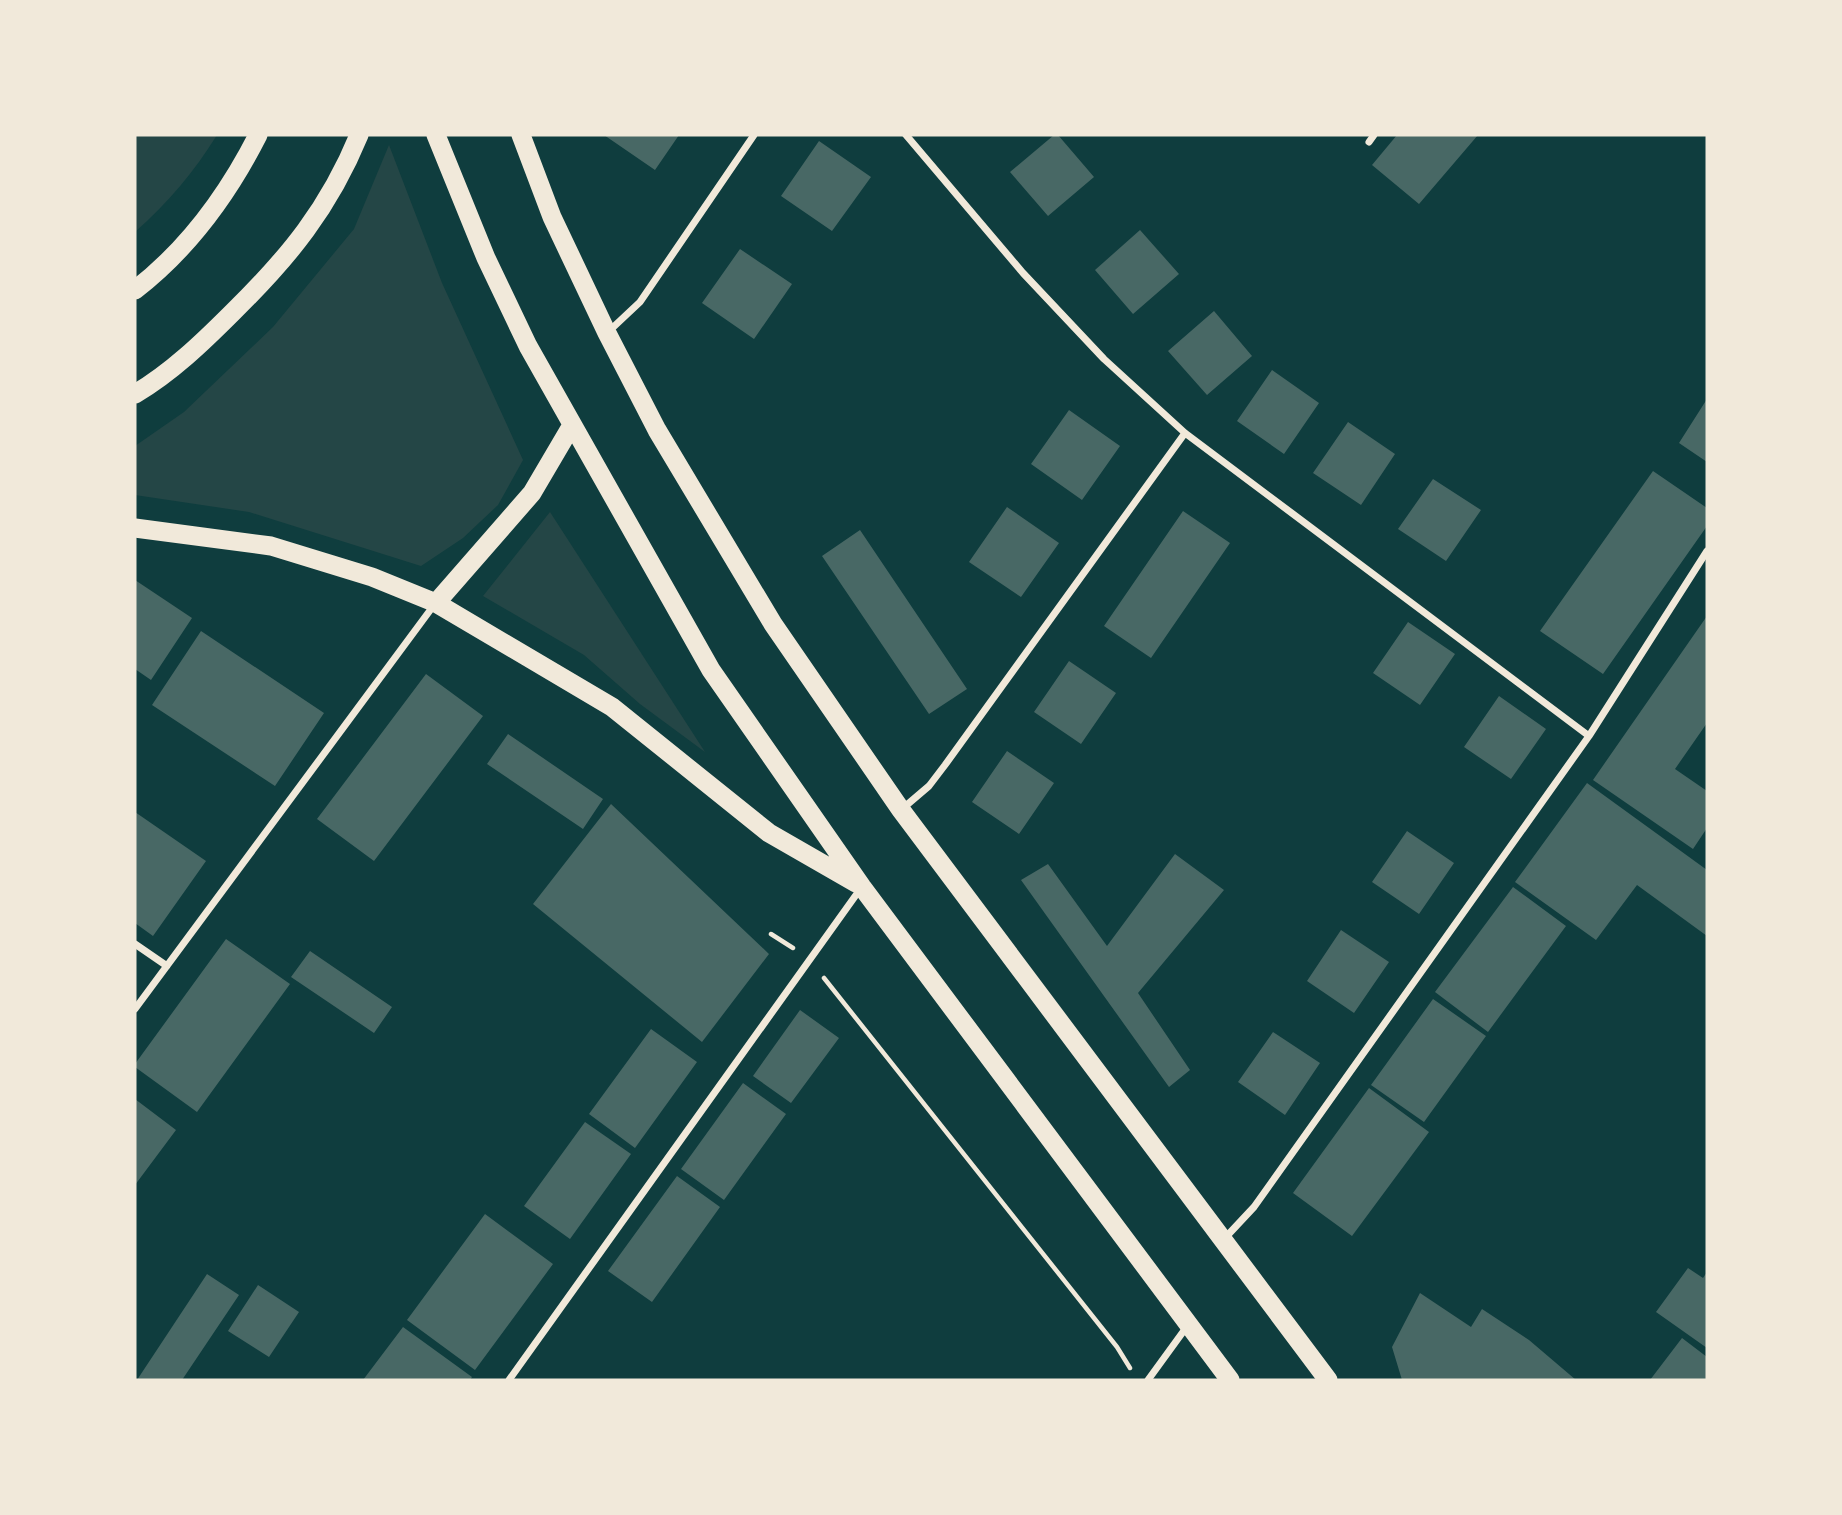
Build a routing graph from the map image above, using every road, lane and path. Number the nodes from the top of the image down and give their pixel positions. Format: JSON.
{"nodes":[{"id":1,"x":258,"y":135,"type":"edge"},
{"id":2,"x":359,"y":135,"type":"edge"},
{"id":3,"x":436,"y":135,"type":"edge"},
{"id":4,"x":521,"y":135,"type":"edge"},
{"id":5,"x":754,"y":135,"type":"edge"},
{"id":6,"x":906,"y":135,"type":"edge"},
{"id":7,"x":1374,"y":135,"type":"edge"},
{"id":8,"x":1369,"y":142,"type":"dead end"},
{"id":9,"x":135,"y":290,"type":"edge"},
{"id":10,"x":607,"y":333,"type":"junction"},
{"id":11,"x":135,"y":394,"type":"edge"},
{"id":12,"x":572,"y":425,"type":"junction"},
{"id":13,"x":1185,"y":433,"type":"junction"},
{"id":14,"x":135,"y":528,"type":"edge"},
{"id":15,"x":1707,"y":551,"type":"edge"},
{"id":16,"x":436,"y":603,"type":"junction"},
{"id":17,"x":1589,"y":736,"type":"junction"},
{"id":18,"x":901,"y":810,"type":"junction"},
{"id":19,"x":862,"y":887,"type":"junction"},
{"id":20,"x":771,"y":934,"type":"dead end"},
{"id":21,"x":135,"y":944,"type":"edge"},
{"id":22,"x":810,"y":959,"type":"junction"},
{"id":23,"x":167,"y":966,"type":"junction"},
{"id":24,"x":135,"y":1009,"type":"edge"},
{"id":25,"x":1222,"y":1241,"type":"junction"},
{"id":26,"x":1188,"y":1325,"type":"junction"},
{"id":27,"x":1131,"y":1369,"type":"dead end"},
{"id":28,"x":509,"y":1380,"type":"edge"},
{"id":29,"x":1148,"y":1380,"type":"edge"},
{"id":30,"x":1230,"y":1380,"type":"edge"},
{"id":31,"x":1328,"y":1380,"type":"edge"}],
"edges":[{"from":1,"to":9,"type":"highway"},
{"from":2,"to":11,"type":"highway"},
{"from":3,"to":12,"type":"highway"},
{"from":4,"to":10,"type":"highway"},
{"from":5,"to":10,"type":"street"},
{"from":6,"to":13,"type":"street"},
{"from":7,"to":8,"type":"street"},
{"from":10,"to":18,"type":"highway"},
{"from":12,"to":16,"type":"highway"},
{"from":12,"to":19,"type":"highway"},
{"from":13,"to":17,"type":"street"},
{"from":13,"to":18,"type":"street"},
{"from":14,"to":16,"type":"highway"},
{"from":15,"to":17,"type":"street"},
{"from":16,"to":19,"type":"highway"},
{"from":16,"to":23,"type":"street"},
{"from":17,"to":25,"type":"street"},
{"from":18,"to":25,"type":"highway"},
{"from":19,"to":22,"type":"street"},
{"from":19,"to":26,"type":"highway"},
{"from":20,"to":22,"type":"path"},
{"from":21,"to":23,"type":"street"},
{"from":22,"to":27,"type":"path"},
{"from":22,"to":28,"type":"street"},
{"from":23,"to":24,"type":"street"},
{"from":25,"to":31,"type":"highway"},
{"from":26,"to":29,"type":"street"},
{"from":26,"to":30,"type":"highway"}]}
